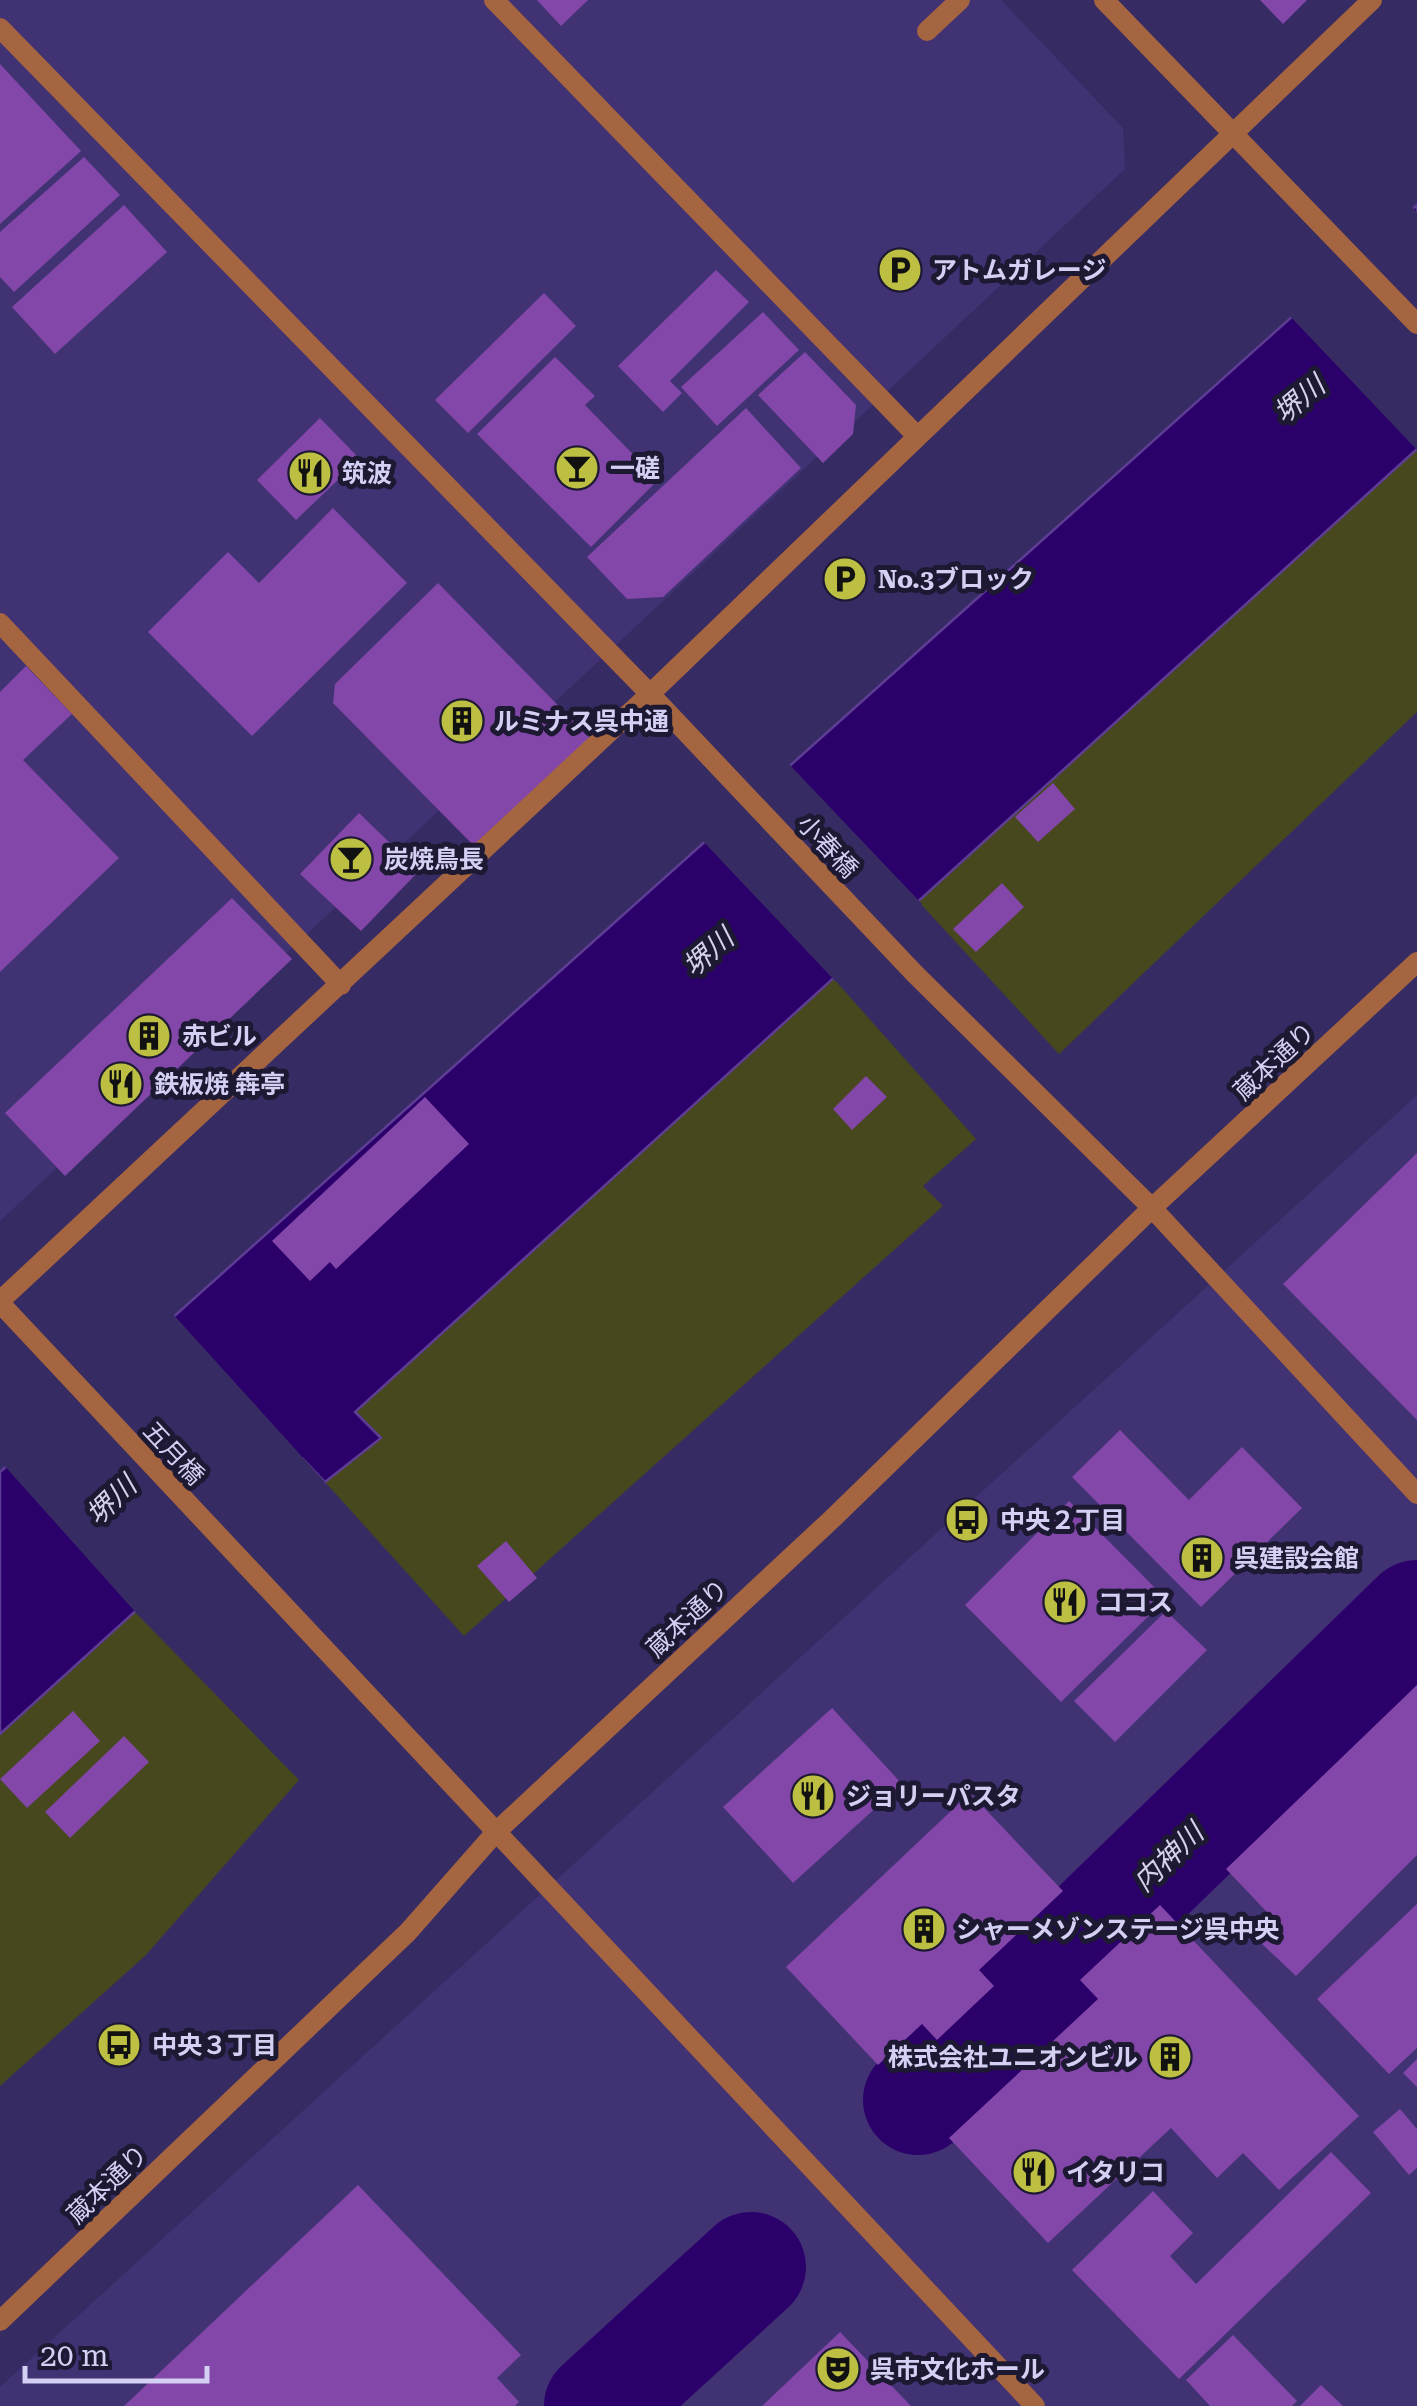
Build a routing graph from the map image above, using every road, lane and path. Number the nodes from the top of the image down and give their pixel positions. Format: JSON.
{"nodes":[{"id":1,"x":494,"y":0,"type":"edge"},
{"id":2,"x":960,"y":0,"type":"edge"},
{"id":3,"x":1104,"y":0,"type":"edge"},
{"id":4,"x":1372,"y":0,"type":"edge"},
{"id":5,"x":0,"y":28,"type":"edge"},
{"id":6,"x":927,"y":31,"type":"dead end"},
{"id":7,"x":1232,"y":134,"type":"junction"},
{"id":8,"x":1417,"y":324,"type":"edge"},
{"id":9,"x":917,"y":436,"type":"junction"},
{"id":10,"x":0,"y":623,"type":"edge"},
{"id":11,"x":650,"y":694,"type":"junction"},
{"id":12,"x":1417,"y":962,"type":"edge"},
{"id":13,"x":341,"y":985,"type":"junction"},
{"id":14,"x":1152,"y":1208,"type":"junction"},
{"id":15,"x":0,"y":1302,"type":"edge"},
{"id":16,"x":1417,"y":1494,"type":"edge"},
{"id":17,"x":496,"y":1832,"type":"junction"},
{"id":18,"x":0,"y":2321,"type":"edge"},
{"id":19,"x":1036,"y":2406,"type":"edge"}],
"edges":[{"from":1,"to":9,"type":"street"},
{"from":2,"to":6,"type":"street"},
{"from":3,"to":7,"type":"street"},
{"from":4,"to":7,"type":"street"},
{"from":5,"to":11,"type":"street","name":"小春橋"},
{"from":7,"to":8,"type":"street"},
{"from":7,"to":9,"type":"street"},
{"from":9,"to":11,"type":"street"},
{"from":10,"to":13,"type":"street"},
{"from":11,"to":13,"type":"street"},
{"from":11,"to":14,"type":"street","name":"小春橋"},
{"from":12,"to":14,"type":"street","name":"蔵本通り"},
{"from":13,"to":15,"type":"street"},
{"from":14,"to":16,"type":"street","name":"小春橋"},
{"from":14,"to":17,"type":"street","name":"蔵本通り"},
{"from":15,"to":17,"type":"street","name":"五月橋"},
{"from":17,"to":18,"type":"street","name":"蔵本通り"},
{"from":17,"to":19,"type":"street","name":"五月橋"}]}
